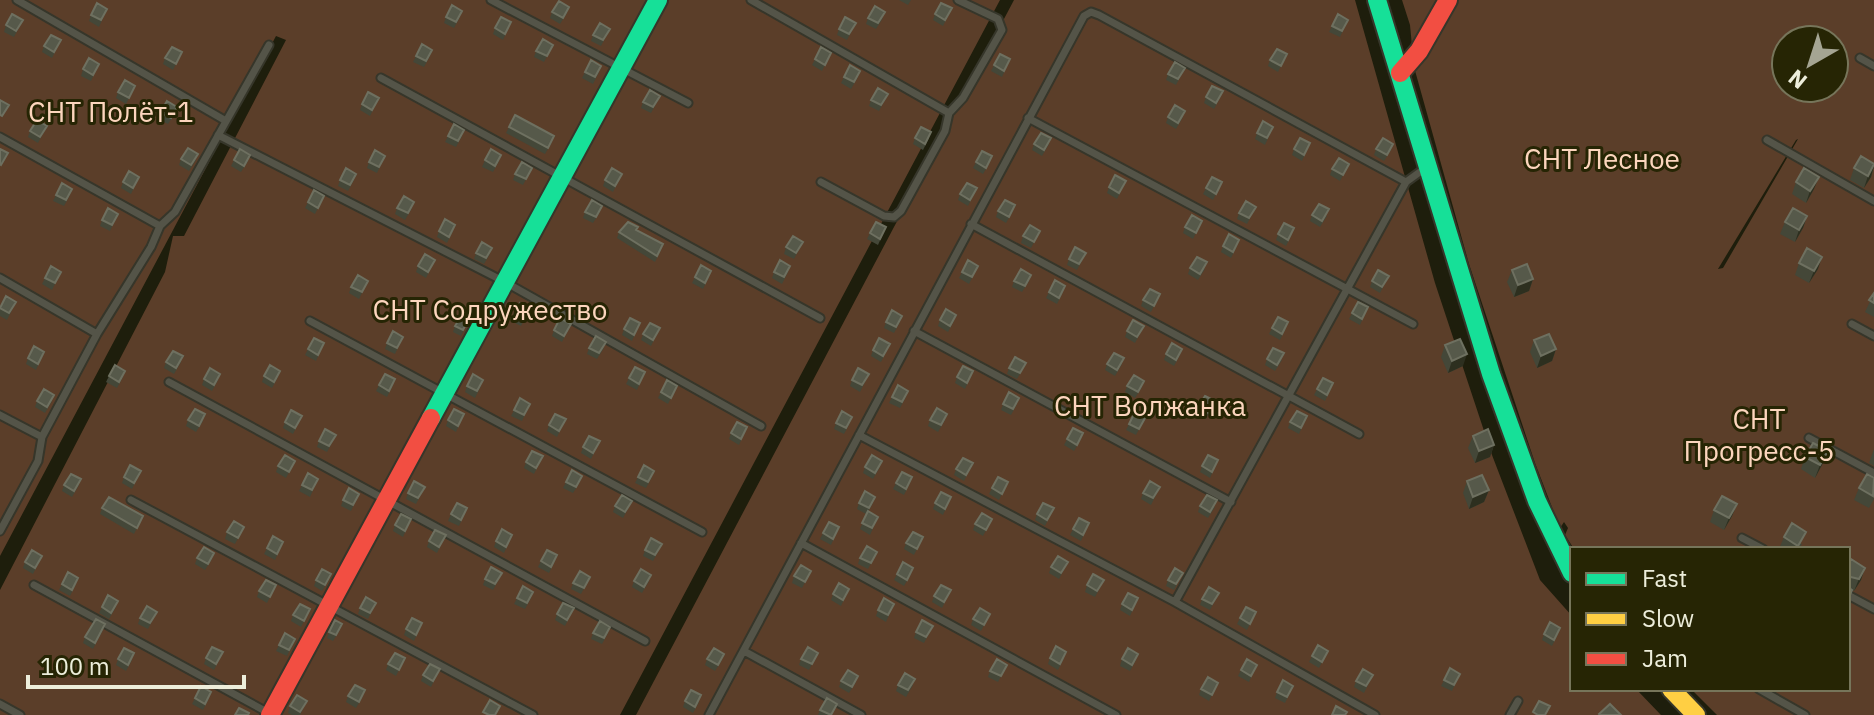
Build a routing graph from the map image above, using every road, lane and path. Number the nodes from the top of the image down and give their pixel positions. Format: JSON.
{"nodes":[{"id":1,"x":17,"y":0,"type":"edge"},
{"id":2,"x":491,"y":0,"type":"edge"},
{"id":3,"x":658,"y":0,"type":"edge"},
{"id":4,"x":751,"y":0,"type":"edge"},
{"id":5,"x":958,"y":0,"type":"edge"},
{"id":6,"x":1377,"y":0,"type":"edge"},
{"id":7,"x":1448,"y":0,"type":"edge"},
{"id":8,"x":269,"y":45,"type":"dead end"},
{"id":9,"x":1860,"y":58,"type":"dead end"},
{"id":10,"x":1874,"y":66,"type":"edge"},
{"id":11,"x":621,"y":67,"type":"junction"},
{"id":12,"x":1400,"y":73,"type":"junction"},
{"id":13,"x":381,"y":78,"type":"dead end"},
{"id":14,"x":688,"y":103,"type":"dead end"},
{"id":15,"x":949,"y":113,"type":"junction"},
{"id":16,"x":1028,"y":118,"type":"junction"},
{"id":17,"x":226,"y":121,"type":"junction"},
{"id":18,"x":218,"y":135,"type":"junction"},
{"id":19,"x":0,"y":137,"type":"edge"},
{"id":20,"x":1767,"y":140,"type":"dead end"},
{"id":21,"x":1427,"y":167,"type":"junction"},
{"id":22,"x":562,"y":177,"type":"junction"},
{"id":23,"x":821,"y":182,"type":"dead end"},
{"id":24,"x":1406,"y":182,"type":"junction"},
{"id":25,"x":1874,"y":201,"type":"edge"},
{"id":26,"x":971,"y":224,"type":"junction"},
{"id":27,"x":160,"y":226,"type":"junction"},
{"id":28,"x":0,"y":278,"type":"edge"},
{"id":29,"x":505,"y":282,"type":"junction"},
{"id":30,"x":1347,"y":289,"type":"junction"},
{"id":31,"x":820,"y":318,"type":"dead end"},
{"id":32,"x":310,"y":321,"type":"dead end"},
{"id":33,"x":1413,"y":324,"type":"dead end"},
{"id":34,"x":1852,"y":324,"type":"dead end"},
{"id":35,"x":914,"y":331,"type":"junction"},
{"id":36,"x":97,"y":334,"type":"junction"},
{"id":37,"x":1874,"y":336,"type":"edge"},
{"id":38,"x":169,"y":382,"type":"dead end"},
{"id":39,"x":445,"y":394,"type":"junction"},
{"id":40,"x":1289,"y":395,"type":"junction"},
{"id":41,"x":0,"y":415,"type":"edge"},
{"id":42,"x":761,"y":426,"type":"dead end"},
{"id":43,"x":1359,"y":434,"type":"dead end"},
{"id":44,"x":859,"y":435,"type":"junction"},
{"id":45,"x":42,"y":437,"type":"junction"},
{"id":46,"x":1809,"y":438,"type":"dead end"},
{"id":47,"x":1874,"y":473,"type":"edge"},
{"id":48,"x":131,"y":500,"type":"dead end"},
{"id":49,"x":387,"y":502,"type":"junction"},
{"id":50,"x":1231,"y":502,"type":"junction"},
{"id":51,"x":0,"y":531,"type":"edge"},
{"id":52,"x":702,"y":532,"type":"dead end"},
{"id":53,"x":1742,"y":538,"type":"dead end"},
{"id":54,"x":801,"y":543,"type":"junction"},
{"id":55,"x":1759,"y":547,"type":"edge"},
{"id":56,"x":1570,"y":570,"type":"edge"},
{"id":57,"x":34,"y":585,"type":"dead end"},
{"id":58,"x":1850,"y":596,"type":"edge"},
{"id":59,"x":1175,"y":602,"type":"junction"},
{"id":60,"x":329,"y":607,"type":"junction"},
{"id":61,"x":1874,"y":609,"type":"edge"},
{"id":62,"x":645,"y":641,"type":"dead end"},
{"id":63,"x":744,"y":651,"type":"junction"},
{"id":64,"x":1673,"y":691,"type":"edge"},
{"id":65,"x":1763,"y":691,"type":"edge"},
{"id":66,"x":1518,"y":701,"type":"dead end"},
{"id":67,"x":0,"y":704,"type":"edge"},
{"id":68,"x":20,"y":715,"type":"edge"},
{"id":69,"x":271,"y":715,"type":"edge"},
{"id":70,"x":533,"y":715,"type":"edge"},
{"id":71,"x":709,"y":715,"type":"edge"},
{"id":72,"x":861,"y":715,"type":"edge"},
{"id":73,"x":1116,"y":715,"type":"edge"},
{"id":74,"x":1375,"y":715,"type":"edge"},
{"id":75,"x":1510,"y":715,"type":"edge"},
{"id":76,"x":1696,"y":715,"type":"edge"},
{"id":77,"x":1805,"y":715,"type":"edge"}],
"edges":[{"from":1,"to":17,"type":"lane"},
{"from":2,"to":11,"type":"lane"},
{"from":3,"to":11,"type":"street"},
{"from":4,"to":15,"type":"lane"},
{"from":5,"to":15,"type":"lane"},
{"from":6,"to":12,"type":"street"},
{"from":7,"to":12,"type":"street"},
{"from":8,"to":17,"type":"lane"},
{"from":9,"to":10,"type":"lane"},
{"from":11,"to":14,"type":"lane"},
{"from":11,"to":22,"type":"street"},
{"from":12,"to":21,"type":"street"},
{"from":13,"to":22,"type":"lane"},
{"from":15,"to":23,"type":"lane"},
{"from":16,"to":24,"type":"lane"},
{"from":16,"to":26,"type":"lane"},
{"from":16,"to":30,"type":"lane"},
{"from":17,"to":18,"type":"lane"},
{"from":18,"to":27,"type":"lane"},
{"from":18,"to":29,"type":"lane"},
{"from":19,"to":27,"type":"lane"},
{"from":20,"to":25,"type":"lane"},
{"from":21,"to":24,"type":"lane"},
{"from":21,"to":56,"type":"street"},
{"from":22,"to":29,"type":"street"},
{"from":22,"to":31,"type":"lane"},
{"from":24,"to":30,"type":"lane"},
{"from":26,"to":35,"type":"lane"},
{"from":26,"to":40,"type":"lane"},
{"from":27,"to":36,"type":"lane"},
{"from":28,"to":36,"type":"lane"},
{"from":29,"to":39,"type":"street"},
{"from":29,"to":42,"type":"lane"},
{"from":30,"to":33,"type":"lane"},
{"from":30,"to":40,"type":"lane"},
{"from":32,"to":39,"type":"lane"},
{"from":34,"to":37,"type":"lane"},
{"from":35,"to":44,"type":"lane"},
{"from":35,"to":50,"type":"lane"},
{"from":36,"to":45,"type":"lane"},
{"from":38,"to":49,"type":"lane"},
{"from":39,"to":49,"type":"street"},
{"from":39,"to":52,"type":"lane"},
{"from":40,"to":43,"type":"lane"},
{"from":40,"to":50,"type":"lane"},
{"from":41,"to":45,"type":"lane"},
{"from":44,"to":54,"type":"lane"},
{"from":44,"to":59,"type":"lane"},
{"from":45,"to":51,"type":"lane"},
{"from":46,"to":47,"type":"lane"},
{"from":48,"to":60,"type":"lane"},
{"from":49,"to":60,"type":"street"},
{"from":49,"to":62,"type":"lane"},
{"from":50,"to":59,"type":"lane"},
{"from":53,"to":55,"type":"lane"},
{"from":54,"to":63,"type":"lane"},
{"from":54,"to":73,"type":"lane"},
{"from":57,"to":69,"type":"lane"},
{"from":58,"to":61,"type":"lane"},
{"from":59,"to":74,"type":"lane"},
{"from":60,"to":69,"type":"street"},
{"from":60,"to":70,"type":"lane"},
{"from":63,"to":71,"type":"lane"},
{"from":63,"to":72,"type":"lane"},
{"from":64,"to":76,"type":"street"},
{"from":65,"to":77,"type":"lane"},
{"from":66,"to":75,"type":"lane"},
{"from":67,"to":68,"type":"lane"}]}
